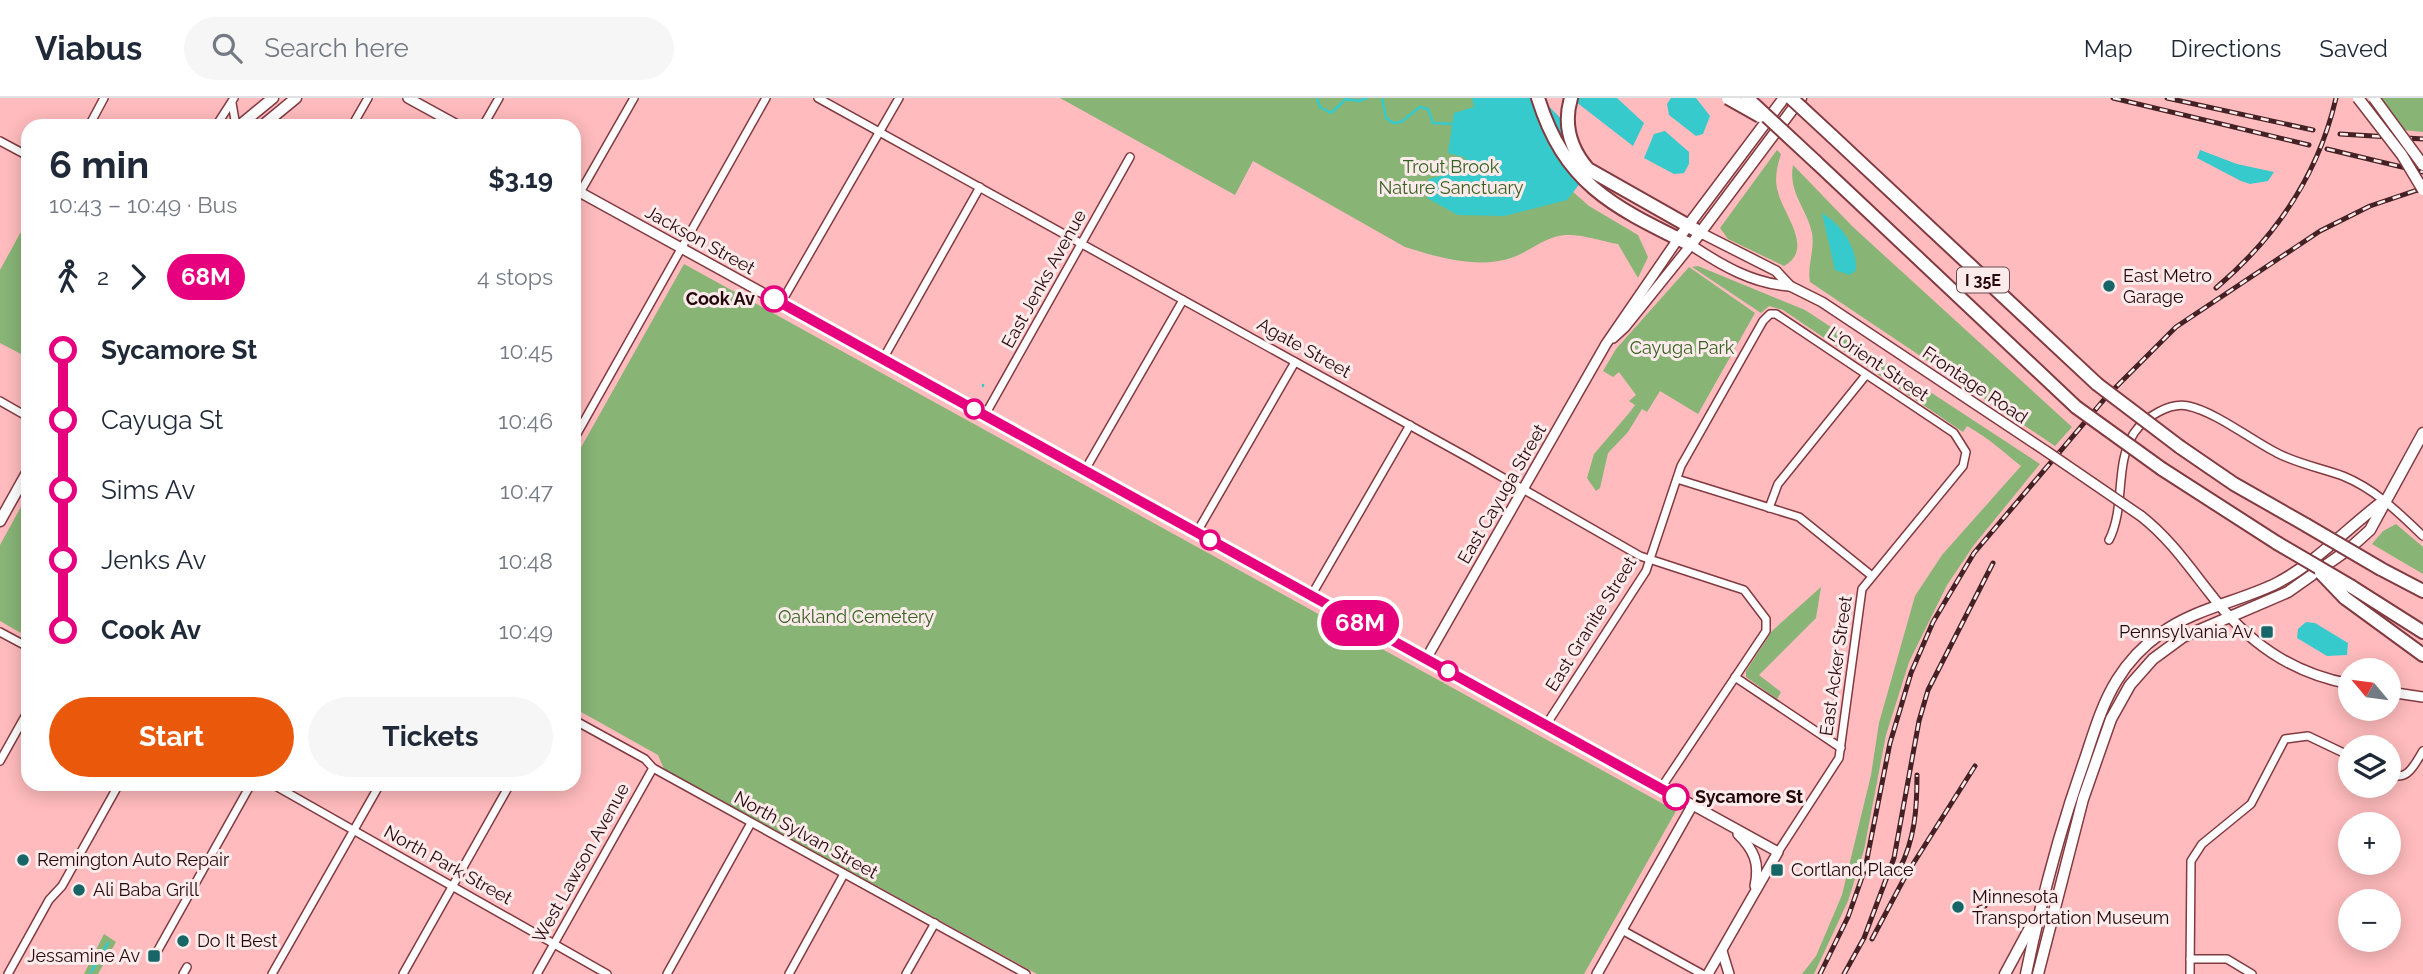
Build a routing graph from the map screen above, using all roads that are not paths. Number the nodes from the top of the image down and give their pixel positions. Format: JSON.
{"nodes":[{"id":1,"x":104,"y":98,"type":"edge"},
{"id":2,"x":273,"y":98,"type":"edge"},
{"id":3,"x":296,"y":98,"type":"edge"},
{"id":4,"x":368,"y":98,"type":"edge"},
{"id":5,"x":408,"y":98,"type":"edge"},
{"id":6,"x":499,"y":98,"type":"edge"},
{"id":7,"x":634,"y":98,"type":"edge"},
{"id":8,"x":766,"y":98,"type":"edge"},
{"id":9,"x":818,"y":98,"type":"edge"},
{"id":10,"x":899,"y":98,"type":"edge"},
{"id":11,"x":1538,"y":98,"type":"edge"},
{"id":12,"x":1571,"y":98,"type":"edge"},
{"id":13,"x":1728,"y":98,"type":"edge"},
{"id":14,"x":1747,"y":98,"type":"edge"},
{"id":15,"x":1784,"y":98,"type":"edge"},
{"id":16,"x":1791,"y":98,"type":"edge"},
{"id":17,"x":1801,"y":98,"type":"edge"},
{"id":18,"x":2358,"y":98,"type":"edge"},
{"id":19,"x":2374,"y":98,"type":"edge"},
{"id":20,"x":233,"y":101,"type":"edge"},
{"id":21,"x":93,"y":119,"type":"edge"},
{"id":22,"x":221,"y":119,"type":"edge"},
{"id":23,"x":236,"y":119,"type":"edge"},
{"id":24,"x":246,"y":119,"type":"edge"},
{"id":25,"x":270,"y":119,"type":"edge"},
{"id":26,"x":356,"y":119,"type":"edge"},
{"id":27,"x":446,"y":119,"type":"edge"},
{"id":28,"x":487,"y":119,"type":"edge"},
{"id":29,"x":1776,"y":124,"type":"junction"},
{"id":30,"x":879,"y":132,"type":"junction"},
{"id":31,"x":0,"y":141,"type":"edge"},
{"id":32,"x":21,"y":152,"type":"edge"},
{"id":33,"x":1130,"y":157,"type":"dead end"},
{"id":34,"x":2423,"y":165,"type":"edge"},
{"id":35,"x":581,"y":184,"type":"edge"},
{"id":36,"x":980,"y":187,"type":"junction"},
{"id":37,"x":2423,"y":190,"type":"edge"},
{"id":38,"x":581,"y":193,"type":"edge"},
{"id":39,"x":1687,"y":225,"type":"junction"},
{"id":40,"x":1701,"y":233,"type":"junction"},
{"id":41,"x":1678,"y":239,"type":"junction"},
{"id":42,"x":1082,"y":244,"type":"junction"},
{"id":43,"x":1691,"y":245,"type":"junction"},
{"id":44,"x":681,"y":248,"type":"junction"},
{"id":45,"x":1790,"y":286,"type":"junction"},
{"id":46,"x":1183,"y":300,"type":"junction"},
{"id":47,"x":782,"y":303,"type":"junction"},
{"id":48,"x":1770,"y":314,"type":"joint"},
{"id":49,"x":1606,"y":344,"type":"junction"},
{"id":50,"x":883,"y":359,"type":"junction"},
{"id":51,"x":1295,"y":362,"type":"junction"},
{"id":52,"x":1866,"y":375,"type":"junction"},
{"id":53,"x":0,"y":401,"type":"edge"},
{"id":54,"x":21,"y":413,"type":"edge"},
{"id":55,"x":985,"y":415,"type":"junction"},
{"id":56,"x":1410,"y":425,"type":"junction"},
{"id":57,"x":581,"y":427,"type":"edge"},
{"id":58,"x":2423,"y":433,"type":"edge"},
{"id":59,"x":1965,"y":446,"type":"joint"},
{"id":60,"x":1085,"y":470,"type":"junction"},
{"id":61,"x":1677,"y":479,"type":"junction"},
{"id":62,"x":21,"y":484,"type":"edge"},
{"id":63,"x":1524,"y":488,"type":"junction"},
{"id":64,"x":2385,"y":500,"type":"junction"},
{"id":65,"x":1769,"y":508,"type":"junction"},
{"id":66,"x":0,"y":521,"type":"edge"},
{"id":67,"x":1197,"y":532,"type":"junction"},
{"id":68,"x":2423,"y":536,"type":"edge"},
{"id":69,"x":2109,"y":540,"type":"dead end"},
{"id":70,"x":1650,"y":560,"type":"junction"},
{"id":71,"x":1872,"y":576,"type":"junction"},
{"id":72,"x":2397,"y":579,"type":"junction"},
{"id":73,"x":2423,"y":591,"type":"edge"},
{"id":74,"x":2348,"y":593,"type":"junction"},
{"id":75,"x":1311,"y":596,"type":"junction"},
{"id":76,"x":2423,"y":601,"type":"edge"},
{"id":77,"x":2218,"y":605,"type":"junction"},
{"id":78,"x":2229,"y":616,"type":"junction"},
{"id":79,"x":0,"y":632,"type":"edge"},
{"id":80,"x":2423,"y":632,"type":"edge"},
{"id":81,"x":21,"y":643,"type":"edge"},
{"id":82,"x":2423,"y":655,"type":"edge"},
{"id":83,"x":1426,"y":659,"type":"junction"},
{"id":84,"x":1735,"y":677,"type":"junction"},
{"id":85,"x":2338,"y":681,"type":"edge"},
{"id":86,"x":2401,"y":694,"type":"edge"},
{"id":87,"x":2423,"y":697,"type":"edge"},
{"id":88,"x":21,"y":724,"type":"edge"},
{"id":89,"x":581,"y":724,"type":"edge"},
{"id":90,"x":1546,"y":725,"type":"junction"},
{"id":91,"x":1841,"y":747,"type":"junction"},
{"id":92,"x":2338,"y":750,"type":"edge"},
{"id":93,"x":2423,"y":751,"type":"edge"},
{"id":94,"x":0,"y":761,"type":"edge"},
{"id":95,"x":653,"y":768,"type":"junction"},
{"id":96,"x":2401,"y":777,"type":"edge"},
{"id":97,"x":1661,"y":788,"type":"junction"},
{"id":98,"x":115,"y":791,"type":"edge"},
{"id":99,"x":247,"y":791,"type":"edge"},
{"id":100,"x":284,"y":791,"type":"edge"},
{"id":101,"x":376,"y":791,"type":"edge"},
{"id":102,"x":506,"y":791,"type":"edge"},
{"id":103,"x":1692,"y":806,"type":"junction"},
{"id":104,"x":751,"y":823,"type":"junction"},
{"id":105,"x":1732,"y":828,"type":"junction"},
{"id":106,"x":354,"y":830,"type":"junction"},
{"id":107,"x":1778,"y":852,"type":"junction"},
{"id":108,"x":844,"y":874,"type":"junction"},
{"id":109,"x":453,"y":886,"type":"junction"},
{"id":110,"x":1753,"y":896,"type":"junction"},
{"id":111,"x":2042,"y":903,"type":"junction"},
{"id":112,"x":935,"y":923,"type":"junction"},
{"id":113,"x":1622,"y":930,"type":"junction"},
{"id":114,"x":554,"y":943,"type":"junction"},
{"id":115,"x":158,"y":950,"type":"dead end"},
{"id":116,"x":1722,"y":951,"type":"junction"},
{"id":117,"x":2190,"y":959,"type":"junction"},
{"id":118,"x":8,"y":974,"type":"edge"},
{"id":119,"x":272,"y":974,"type":"edge"},
{"id":120,"x":403,"y":974,"type":"edge"},
{"id":121,"x":537,"y":974,"type":"edge"},
{"id":122,"x":607,"y":974,"type":"edge"},
{"id":123,"x":667,"y":974,"type":"edge"},
{"id":124,"x":789,"y":974,"type":"edge"},
{"id":125,"x":906,"y":974,"type":"edge"},
{"id":126,"x":1026,"y":974,"type":"edge"},
{"id":127,"x":1597,"y":974,"type":"edge"},
{"id":128,"x":1702,"y":974,"type":"edge"},
{"id":129,"x":1708,"y":974,"type":"edge"},
{"id":130,"x":1729,"y":974,"type":"edge"},
{"id":131,"x":2005,"y":974,"type":"edge"},
{"id":132,"x":2026,"y":974,"type":"edge"},
{"id":133,"x":2038,"y":974,"type":"edge"},
{"id":134,"x":2190,"y":974,"type":"edge"},
{"id":135,"x":2252,"y":974,"type":"edge"}],
"edges":[{"from":1,"to":21,"type":"street"},
{"from":2,"to":24,"type":"main road"},
{"from":3,"to":25,"type":"main road"},
{"from":4,"to":26,"type":"street"},
{"from":5,"to":27,"type":"street"},
{"from":6,"to":28,"type":"street"},
{"from":7,"to":35,"type":"street"},
{"from":8,"to":44,"type":"street"},
{"from":9,"to":30,"type":"street","name":"Agate Street"},
{"from":10,"to":30,"type":"street"},
{"from":11,"to":41,"type":"highway"},
{"from":12,"to":39,"type":"highway"},
{"from":13,"to":29,"type":"highway","bridge":true},
{"from":14,"to":29,"type":"highway","number":"I 35E","bridge":true},
{"from":15,"to":39,"type":"main road","name":"East Cayuga Street"},
{"from":16,"to":72,"type":"highway","number":"I 35E","bridge":true},
{"from":17,"to":40,"type":"main road","name":"East Cayuga Street"},
{"from":18,"to":37,"type":"main road","bridge":true},
{"from":19,"to":34,"type":"main road","bridge":true},
{"from":20,"to":22,"type":"street"},
{"from":20,"to":23,"type":"street"},
{"from":29,"to":74,"type":"highway","number":"I 35E","bridge":true},
{"from":30,"to":36,"type":"street","name":"Agate Street"},
{"from":30,"to":47,"type":"street"},
{"from":31,"to":32,"type":"street"},
{"from":33,"to":42,"type":"street","name":"East Jenks Avenue"},
{"from":36,"to":42,"type":"street","name":"Agate Street"},
{"from":36,"to":50,"type":"street"},
{"from":38,"to":44,"type":"street","name":"Jackson Street"},
{"from":39,"to":40,"type":"highway"},
{"from":39,"to":41,"type":"main road","name":"East Cayuga Street"},
{"from":40,"to":43,"type":"main road","name":"East Cayuga Street"},
{"from":40,"to":45,"type":"street","name":"Frontage Road"},
{"from":41,"to":43,"type":"highway"},
{"from":41,"to":49,"type":"street","name":"East Cayuga Street"},
{"from":42,"to":46,"type":"street","name":"Agate Street"},
{"from":42,"to":55,"type":"street","name":"East Jenks Avenue"},
{"from":43,"to":45,"type":"street","name":"Frontage Road"},
{"from":43,"to":49,"type":"street","name":"East Cayuga Street"},
{"from":44,"to":47,"type":"street","name":"Jackson Street"},
{"from":44,"to":57,"type":"street"},
{"from":45,"to":77,"type":"street","name":"Frontage Road","bridge":true},
{"from":46,"to":51,"type":"street","name":"Agate Street"},
{"from":46,"to":60,"type":"street"},
{"from":47,"to":50,"type":"street","name":"Jackson Street"},
{"from":48,"to":52,"type":"street","name":"L'Orient Street"},
{"from":48,"to":61,"type":"street","name":"East Granite Street"},
{"from":49,"to":63,"type":"street","name":"East Cayuga Street"},
{"from":50,"to":55,"type":"street","name":"Jackson Street"},
{"from":51,"to":56,"type":"street","name":"Agate Street"},
{"from":51,"to":67,"type":"street"},
{"from":52,"to":59,"type":"street","name":"L'Orient Street"},
{"from":52,"to":65,"type":"street"},
{"from":53,"to":54,"type":"street"},
{"from":55,"to":60,"type":"street","name":"Jackson Street"},
{"from":56,"to":63,"type":"street","name":"Agate Street"},
{"from":56,"to":75,"type":"street"},
{"from":58,"to":64,"type":"main road"},
{"from":59,"to":71,"type":"street","name":"East Acker Street"},
{"from":60,"to":67,"type":"street","name":"Jackson Street"},
{"from":61,"to":65,"type":"street"},
{"from":61,"to":70,"type":"street","name":"East Granite Street"},
{"from":62,"to":66,"type":"main road"},
{"from":63,"to":70,"type":"street","name":"Agate Street"},
{"from":63,"to":83,"type":"street","name":"East Cayuga Street"},
{"from":64,"to":68,"type":"street"},
{"from":64,"to":69,"type":"street"},
{"from":64,"to":77,"type":"main road"},
{"from":64,"to":78,"type":"main road"},
{"from":65,"to":71,"type":"street"},
{"from":67,"to":75,"type":"street","name":"Jackson Street"},
{"from":70,"to":84,"type":"street","name":"Agate Street"},
{"from":70,"to":90,"type":"street","name":"East Granite Street"},
{"from":71,"to":91,"type":"street","name":"East Acker Street"},
{"from":72,"to":73,"type":"highway","number":"I 35E"},
{"from":72,"to":76,"type":"highway"},
{"from":74,"to":80,"type":"highway","number":"I 35E"},
{"from":74,"to":82,"type":"highway"},
{"from":75,"to":83,"type":"street","name":"Jackson Street"},
{"from":77,"to":78,"type":"street","name":"Frontage Road"},
{"from":77,"to":111,"type":"main road"},
{"from":78,"to":85,"type":"street","name":"Frontage Road"},
{"from":78,"to":133,"type":"main road"},
{"from":79,"to":81,"type":"street"},
{"from":83,"to":90,"type":"street","name":"Jackson Street"},
{"from":84,"to":91,"type":"street"},
{"from":84,"to":97,"type":"street"},
{"from":86,"to":87,"type":"street"},
{"from":88,"to":94,"type":"street"},
{"from":89,"to":95,"type":"street","name":"North Sylvan Street"},
{"from":90,"to":97,"type":"street","name":"Jackson Street"},
{"from":91,"to":107,"type":"street","name":"East Acker Street"},
{"from":92,"to":117,"type":"street"},
{"from":93,"to":96,"type":"street"},
{"from":95,"to":104,"type":"street","name":"North Sylvan Street"},
{"from":95,"to":114,"type":"street","name":"West Lawson Avenue"},
{"from":97,"to":103,"type":"street","name":"Jackson Street"},
{"from":98,"to":118,"type":"street"},
{"from":99,"to":115,"type":"street"},
{"from":100,"to":106,"type":"street","name":"North Park Street"},
{"from":101,"to":106,"type":"street"},
{"from":102,"to":109,"type":"street"},
{"from":103,"to":105,"type":"street"},
{"from":103,"to":113,"type":"street"},
{"from":104,"to":108,"type":"street","name":"North Sylvan Street"},
{"from":104,"to":123,"type":"street"},
{"from":105,"to":107,"type":"street"},
{"from":105,"to":110,"type":"street"},
{"from":106,"to":109,"type":"street","name":"North Park Street"},
{"from":106,"to":119,"type":"street"},
{"from":107,"to":110,"type":"street","name":"East Acker Street"},
{"from":108,"to":112,"type":"street","name":"North Sylvan Street"},
{"from":108,"to":124,"type":"street"},
{"from":109,"to":114,"type":"street","name":"North Park Street"},
{"from":109,"to":120,"type":"street"},
{"from":110,"to":116,"type":"street","name":"East Acker Street"},
{"from":111,"to":131,"type":"main road"},
{"from":111,"to":132,"type":"main road"},
{"from":112,"to":125,"type":"street"},
{"from":112,"to":126,"type":"street","name":"North Sylvan Street"},
{"from":113,"to":127,"type":"street"},
{"from":113,"to":128,"type":"street"},
{"from":114,"to":121,"type":"street","name":"West Lawson Avenue"},
{"from":114,"to":122,"type":"street","name":"North Park Street"},
{"from":116,"to":129,"type":"street","name":"East Acker Street"},
{"from":116,"to":130,"type":"street"},
{"from":117,"to":134,"type":"street"},
{"from":117,"to":135,"type":"street"}]}
